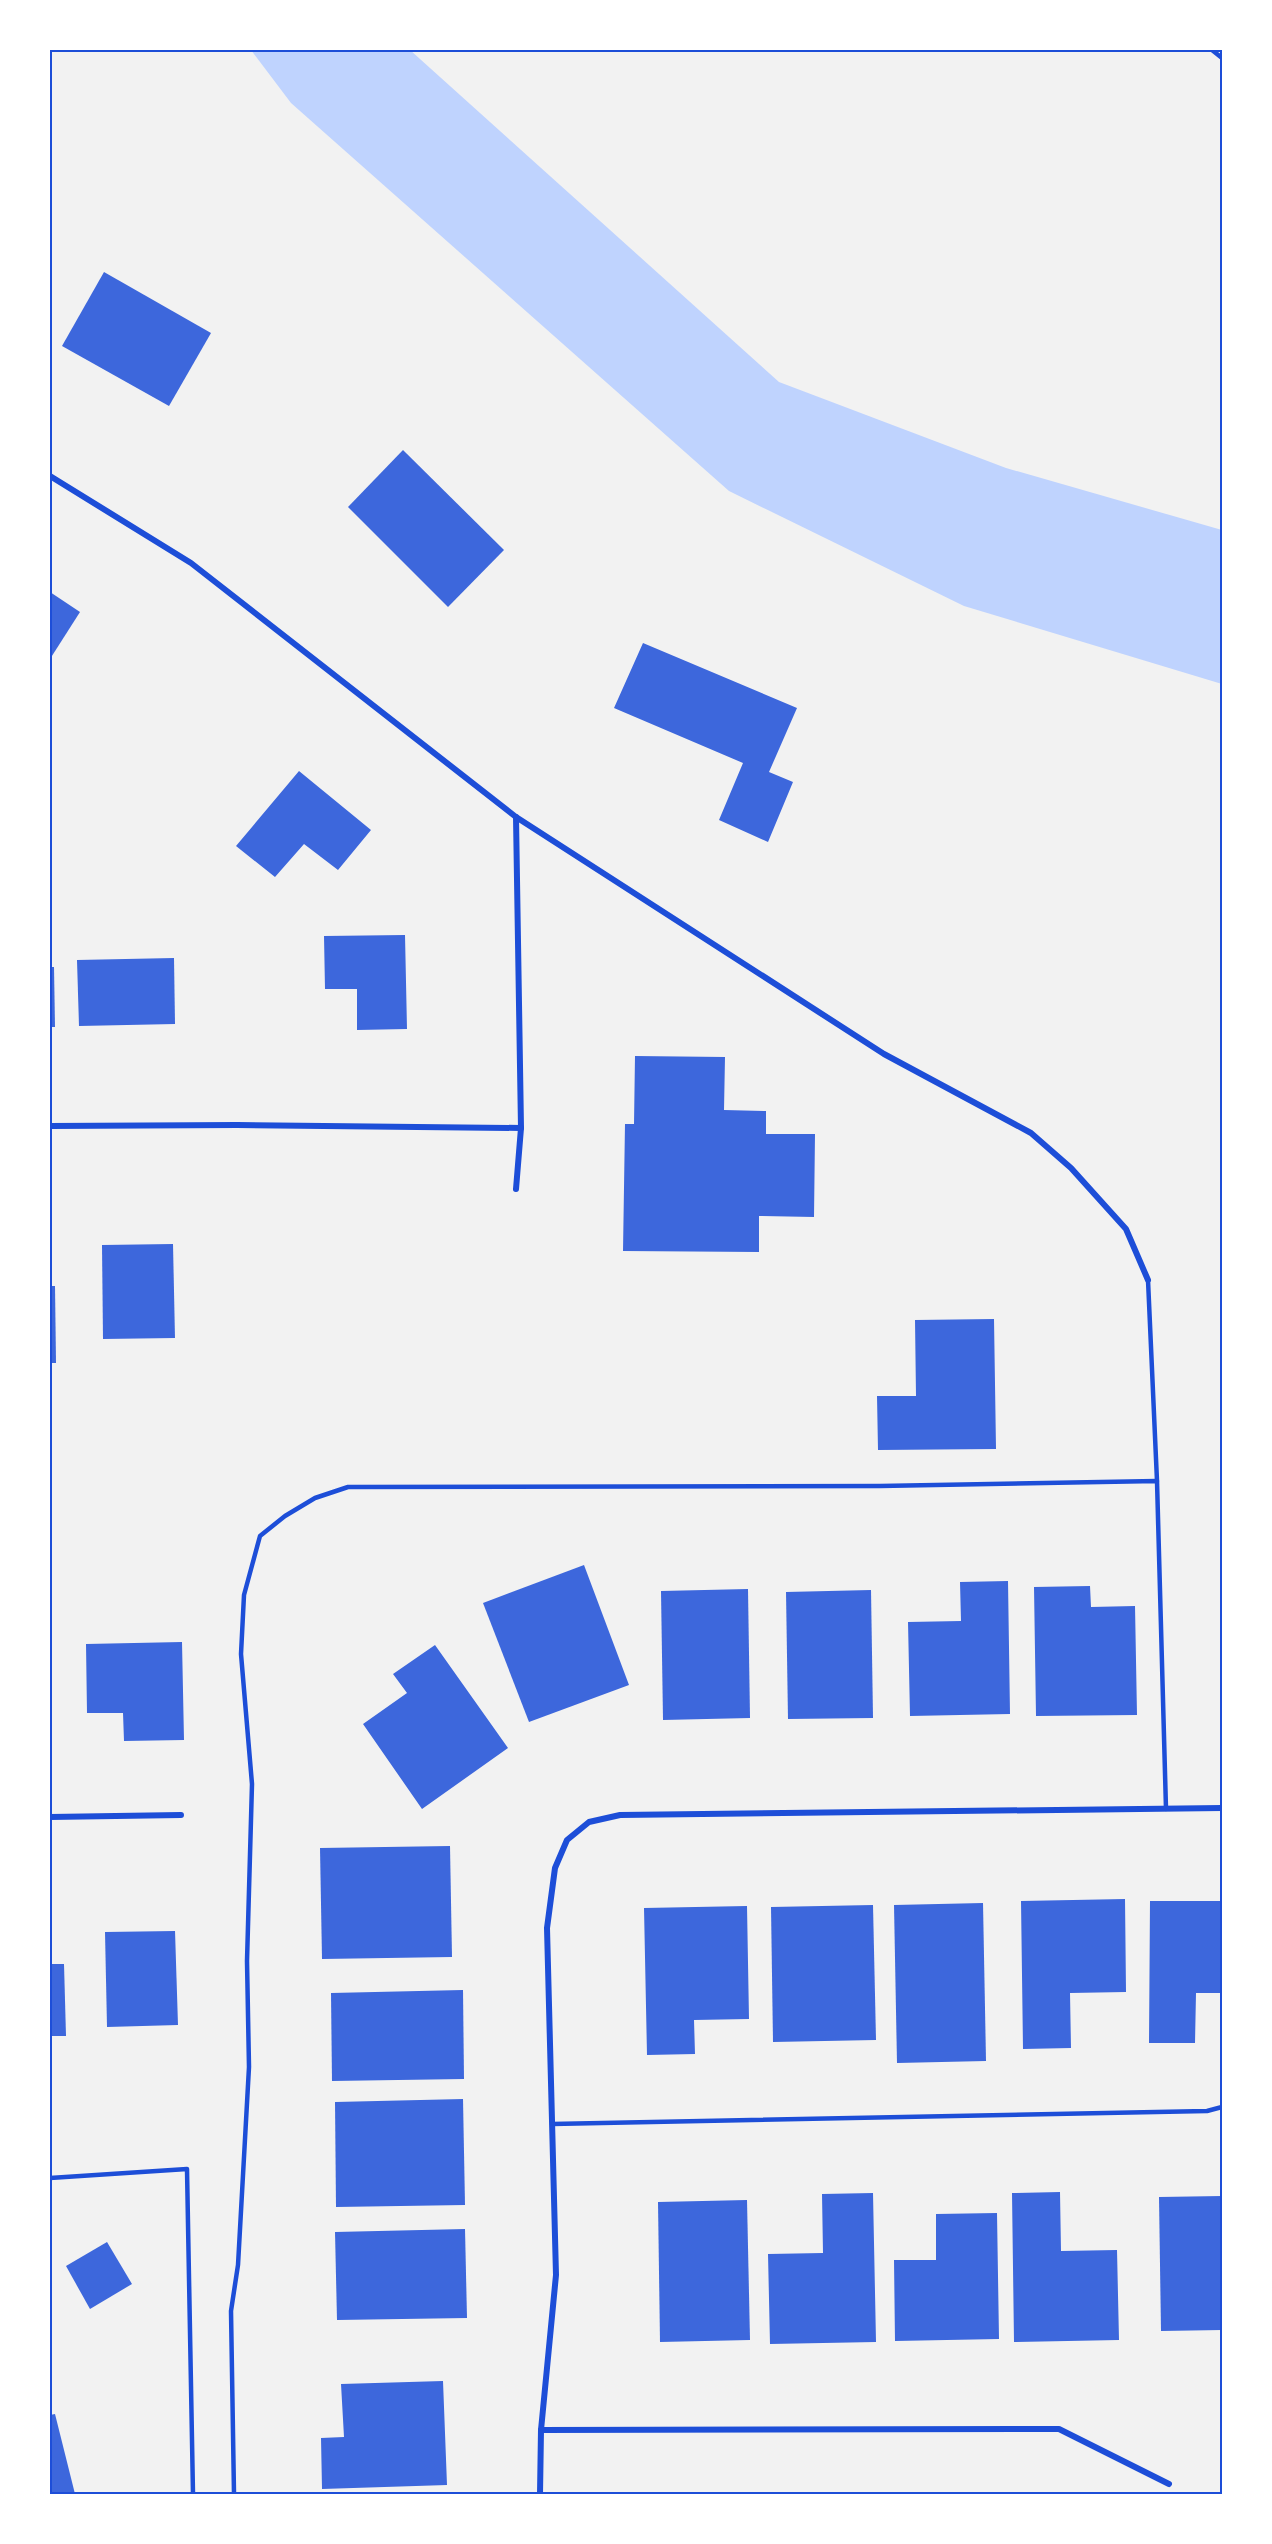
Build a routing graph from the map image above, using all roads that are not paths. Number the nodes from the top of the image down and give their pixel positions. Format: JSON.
{"nodes":[{"id":1,"x":1212,"y":50,"type":"edge"},
{"id":2,"x":1222,"y":58,"type":"edge"},
{"id":3,"x":50,"y":476,"type":"edge"},
{"id":4,"x":516,"y":817,"type":"junction"},
{"id":5,"x":50,"y":1125,"type":"edge"},
{"id":6,"x":521,"y":1128,"type":"junction"},
{"id":7,"x":516,"y":1189,"type":"dead end"},
{"id":8,"x":1148,"y":1280,"type":"joint"},
{"id":9,"x":1157,"y":1481,"type":"junction"},
{"id":10,"x":1222,"y":1808,"type":"edge"},
{"id":11,"x":1166,"y":1809,"type":"junction"},
{"id":12,"x":181,"y":1815,"type":"dead end"},
{"id":13,"x":50,"y":1817,"type":"edge"},
{"id":14,"x":1222,"y":2107,"type":"edge"},
{"id":15,"x":552,"y":2124,"type":"junction"},
{"id":16,"x":50,"y":2178,"type":"edge"},
{"id":17,"x":541,"y":2430,"type":"junction"},
{"id":18,"x":1169,"y":2484,"type":"dead end"},
{"id":19,"x":193,"y":2494,"type":"edge"},
{"id":20,"x":234,"y":2494,"type":"edge"},
{"id":21,"x":540,"y":2494,"type":"edge"}],
"edges":[{"from":1,"to":2,"type":"lane"},
{"from":3,"to":4,"type":"street"},
{"from":4,"to":6,"type":"street"},
{"from":4,"to":8,"type":"street"},
{"from":5,"to":6,"type":"street"},
{"from":6,"to":7,"type":"street"},
{"from":8,"to":9,"type":"lane"},
{"from":9,"to":11,"type":"lane"},
{"from":9,"to":20,"type":"lane"},
{"from":10,"to":11,"type":"street"},
{"from":11,"to":15,"type":"street"},
{"from":12,"to":13,"type":"street"},
{"from":14,"to":15,"type":"lane"},
{"from":15,"to":17,"type":"street"},
{"from":16,"to":19,"type":"lane"},
{"from":17,"to":18,"type":"street"},
{"from":17,"to":21,"type":"street"}]}
